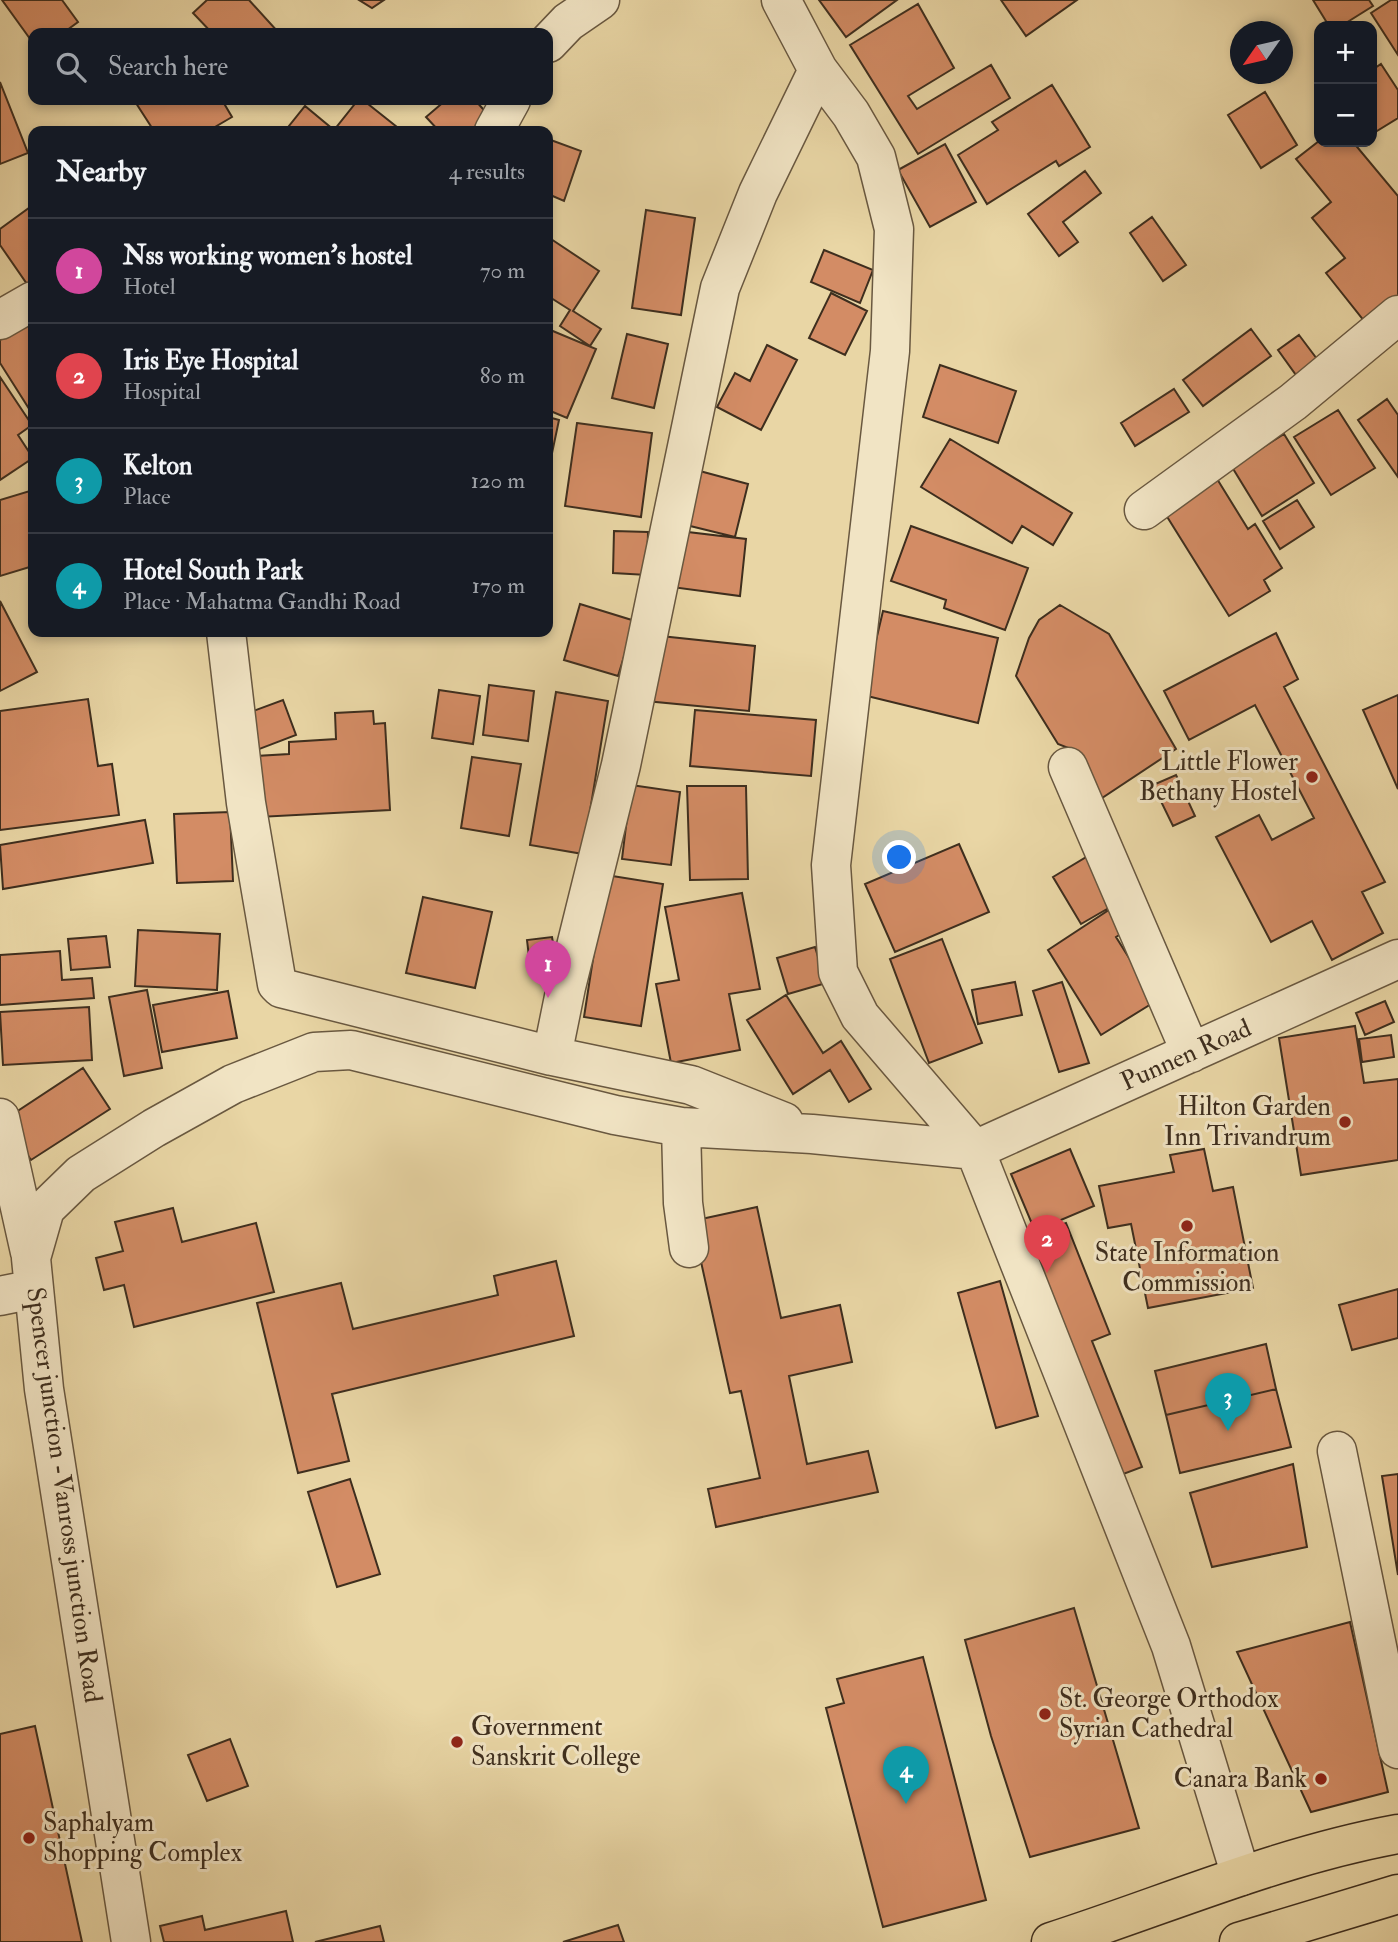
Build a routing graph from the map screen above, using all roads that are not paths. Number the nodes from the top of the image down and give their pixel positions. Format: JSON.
{"nodes":[{"id":1,"x":600,"y":0,"type":"edge"},
{"id":2,"x":781,"y":0,"type":"edge"},
{"id":3,"x":553,"y":38,"type":"edge"},
{"id":4,"x":818,"y":71,"type":"junction"},
{"id":5,"x":508,"y":105,"type":"edge"},
{"id":6,"x":497,"y":126,"type":"edge"},
{"id":7,"x":28,"y":303,"type":"edge"},
{"id":8,"x":1398,"y":314,"type":"edge"},
{"id":9,"x":0,"y":320,"type":"edge"},
{"id":10,"x":1144,"y":510,"type":"dead end"},
{"id":11,"x":227,"y":637,"type":"edge"},
{"id":12,"x":1068,"y":767,"type":"dead end"},
{"id":13,"x":1398,"y":959,"type":"edge"},
{"id":14,"x":1191,"y":1052,"type":"junction"},
{"id":15,"x":552,"y":1056,"type":"junction"},
{"id":16,"x":0,"y":1118,"type":"edge"},
{"id":17,"x":681,"y":1127,"type":"junction"},
{"id":18,"x":812,"y":1134,"type":"junction"},
{"id":19,"x":975,"y":1150,"type":"junction"},
{"id":20,"x":689,"y":1248,"type":"dead end"},
{"id":21,"x":22,"y":1281,"type":"edge"},
{"id":22,"x":1337,"y":1451,"type":"dead end"},
{"id":23,"x":1398,"y":1749,"type":"edge"},
{"id":24,"x":1398,"y":1834,"type":"edge"},
{"id":25,"x":1241,"y":1876,"type":"junction"},
{"id":26,"x":1398,"y":1894,"type":"edge"},
{"id":27,"x":131,"y":1942,"type":"edge"},
{"id":28,"x":1051,"y":1942,"type":"edge"},
{"id":29,"x":1239,"y":1942,"type":"edge"}],
"edges":[{"from":1,"to":3,"type":"street"},
{"from":2,"to":4,"type":"street"},
{"from":4,"to":15,"type":"street"},
{"from":4,"to":19,"type":"street"},
{"from":5,"to":6,"type":"street"},
{"from":7,"to":9,"type":"street"},
{"from":8,"to":10,"type":"street"},
{"from":11,"to":15,"type":"street"},
{"from":12,"to":14,"type":"street"},
{"from":13,"to":14,"type":"street","name":"Punnen Road"},
{"from":14,"to":19,"type":"street","name":"Punnen Road"},
{"from":15,"to":18,"type":"street"},
{"from":16,"to":21,"type":"street"},
{"from":17,"to":18,"type":"street","name":"Spencer junction -Vanross junction Road"},
{"from":17,"to":20,"type":"street"},
{"from":17,"to":21,"type":"street","name":"Spencer junction -Vanross junction Road"},
{"from":18,"to":19,"type":"street","name":"Spencer junction -Vanross junction Road"},
{"from":19,"to":25,"type":"street"},
{"from":21,"to":27,"type":"street","name":"Spencer junction -Vanross junction Road"},
{"from":22,"to":23,"type":"street"},
{"from":24,"to":25,"type":"main road"},
{"from":25,"to":28,"type":"main road"},
{"from":26,"to":29,"type":"main road"}]}
